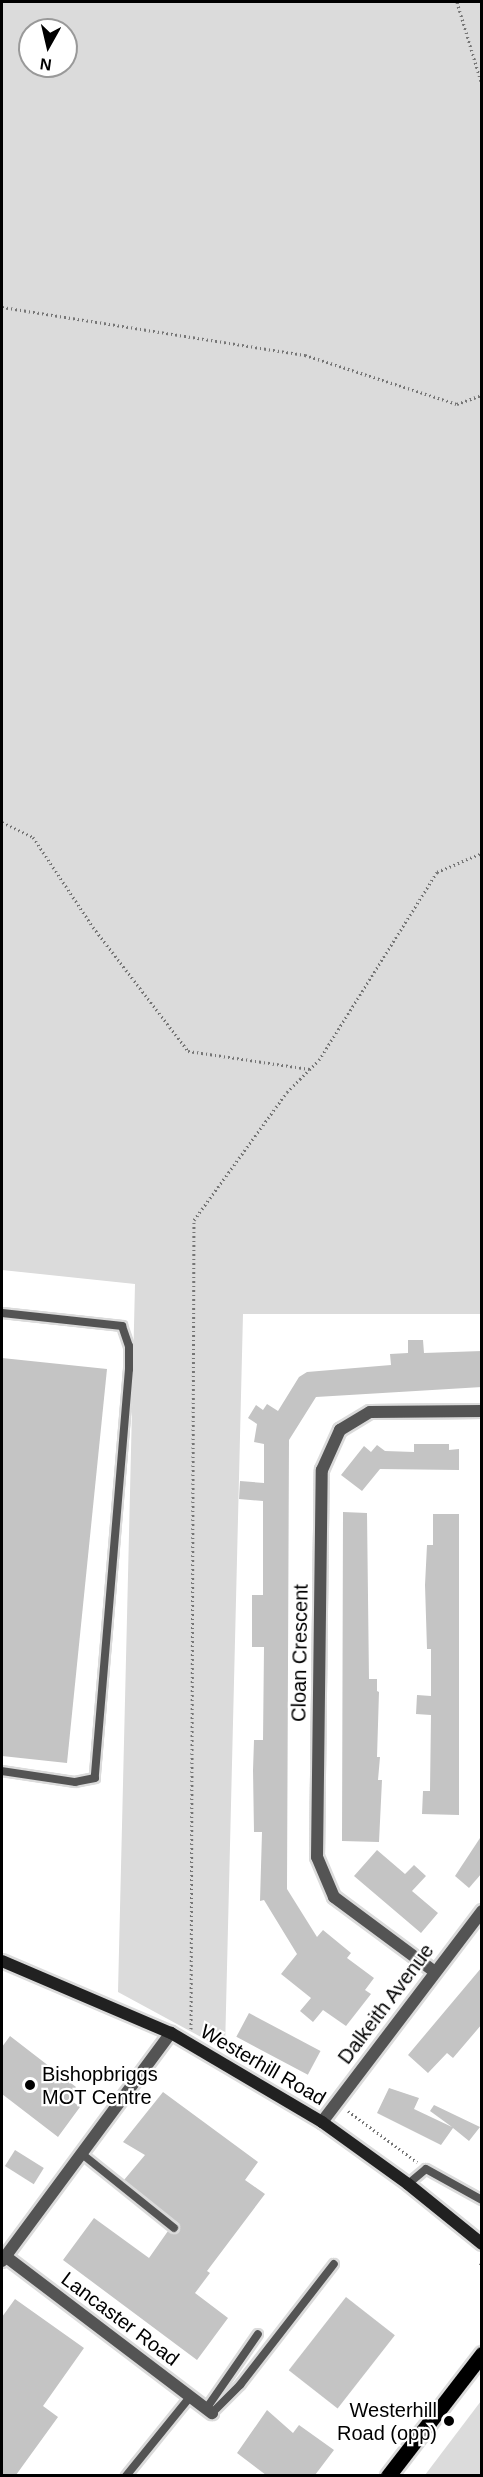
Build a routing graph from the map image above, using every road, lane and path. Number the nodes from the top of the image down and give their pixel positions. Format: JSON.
{"nodes":[{"id":1,"x":458,"y":2,"type":"edge"},
{"id":2,"x":482,"y":85,"type":"edge"},
{"id":3,"x":2,"y":307,"type":"edge"},
{"id":4,"x":482,"y":395,"type":"edge"},
{"id":5,"x":2,"y":822,"type":"edge"},
{"id":6,"x":482,"y":853,"type":"edge"},
{"id":7,"x":310,"y":1069,"type":"junction"},
{"id":8,"x":2,"y":1313,"type":"edge"},
{"id":9,"x":482,"y":1412,"type":"edge"},
{"id":10,"x":2,"y":1772,"type":"edge"},
{"id":11,"x":482,"y":1911,"type":"edge"},
{"id":12,"x":2,"y":1961,"type":"edge"},
{"id":13,"x":435,"y":1972,"type":"junction"},
{"id":14,"x":171,"y":2033,"type":"junction"},
{"id":15,"x":191,"y":2045,"type":"junction"},
{"id":16,"x":336,"y":2102,"type":"junction"},
{"id":17,"x":322,"y":2122,"type":"junction"},
{"id":18,"x":82,"y":2154,"type":"junction"},
{"id":19,"x":426,"y":2169,"type":"junction"},
{"id":20,"x":408,"y":2184,"type":"junction"},
{"id":21,"x":482,"y":2200,"type":"edge"},
{"id":22,"x":174,"y":2228,"type":"dead end"},
{"id":23,"x":482,"y":2244,"type":"edge"},
{"id":24,"x":3,"y":2259,"type":"edge"},
{"id":25,"x":334,"y":2264,"type":"dead end"},
{"id":26,"x":258,"y":2334,"type":"dead end"},
{"id":27,"x":482,"y":2354,"type":"edge"},
{"id":28,"x":190,"y":2397,"type":"junction"},
{"id":29,"x":209,"y":2411,"type":"junction"},
{"id":30,"x":126,"y":2475,"type":"edge"},
{"id":31,"x":388,"y":2475,"type":"edge"}],
"edges":[{"from":1,"to":2,"type":"path"},
{"from":3,"to":4,"type":"path"},
{"from":5,"to":7,"type":"path"},
{"from":6,"to":7,"type":"path"},
{"from":7,"to":15,"type":"path"},
{"from":8,"to":10,"type":"lane"},
{"from":9,"to":13,"type":"street","name":"Cloan Crescent"},
{"from":11,"to":13,"type":"street","name":"Dalkeith Avenue"},
{"from":12,"to":14,"type":"street","name":"Westerhill Road"},
{"from":13,"to":16,"type":"street","name":"Dalkeith Avenue"},
{"from":14,"to":15,"type":"street","name":"Westerhill Road"},
{"from":14,"to":18,"type":"street"},
{"from":15,"to":17,"type":"street","name":"Westerhill Road"},
{"from":16,"to":17,"type":"street","name":"Dalkeith Avenue"},
{"from":16,"to":19,"type":"path"},
{"from":17,"to":20,"type":"street","name":"Westerhill Road"},
{"from":18,"to":22,"type":"lane"},
{"from":18,"to":24,"type":"street"},
{"from":19,"to":20,"type":"lane"},
{"from":19,"to":21,"type":"lane"},
{"from":20,"to":23,"type":"street","name":"Westerhill Road"},
{"from":24,"to":28,"type":"street","name":"Lancaster Road"},
{"from":25,"to":29,"type":"lane"},
{"from":26,"to":29,"type":"lane"},
{"from":27,"to":31,"type":"main road"},
{"from":28,"to":29,"type":"street","name":"Lancaster Road"},
{"from":28,"to":30,"type":"lane"}]}
